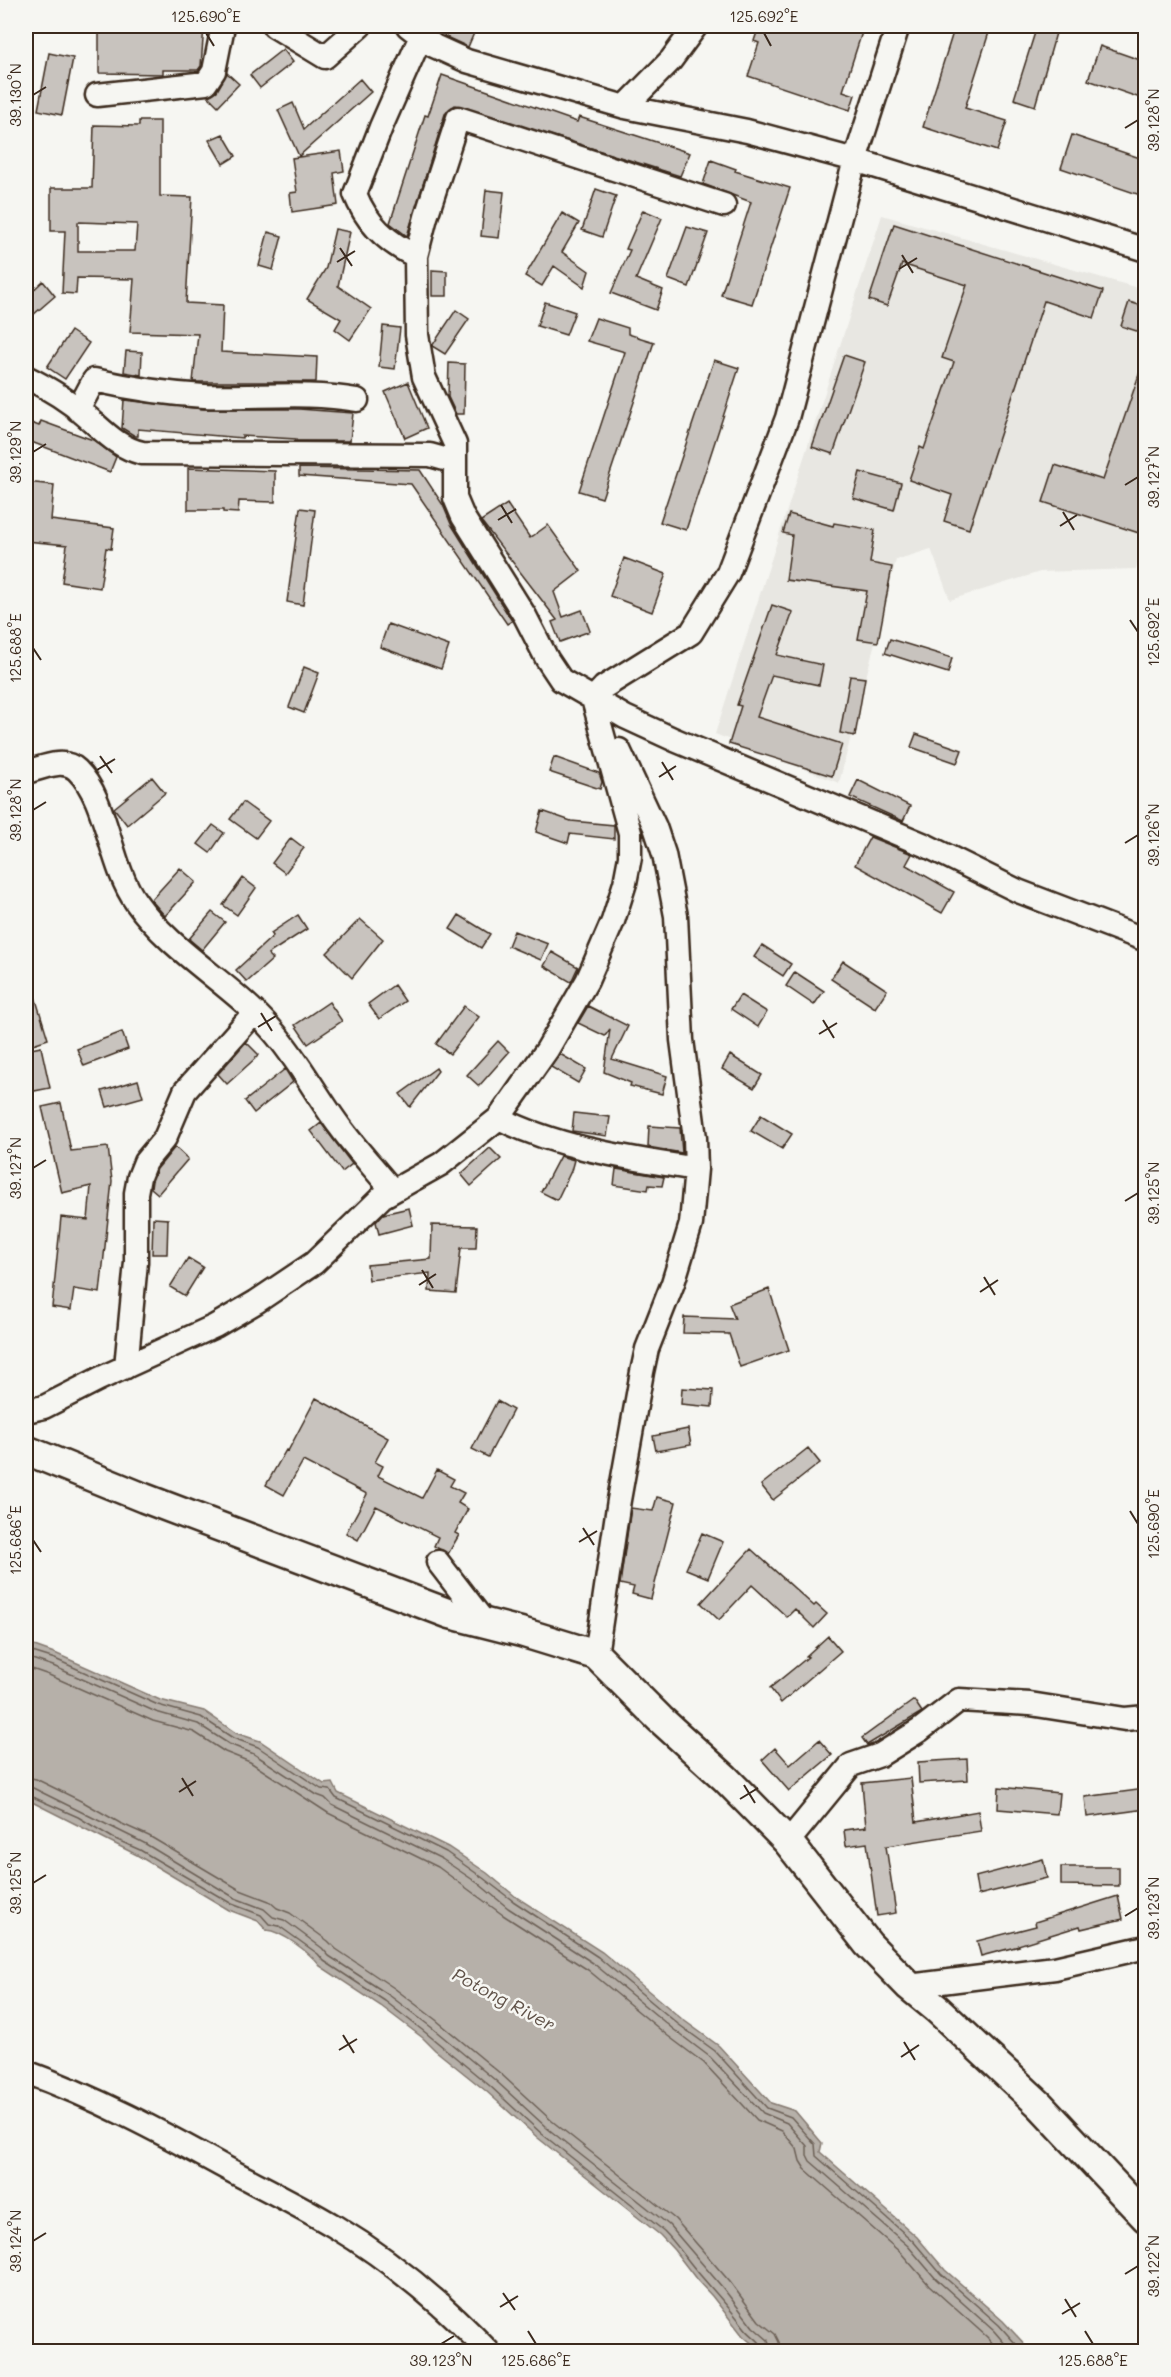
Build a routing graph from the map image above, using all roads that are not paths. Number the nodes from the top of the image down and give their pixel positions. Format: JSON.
{"nodes":[{"id":1,"x":223,"y":26,"type":"edge"},
{"id":2,"x":274,"y":26,"type":"edge"},
{"id":3,"x":360,"y":26,"type":"edge"},
{"id":4,"x":696,"y":26,"type":"edge"},
{"id":5,"x":898,"y":26,"type":"edge"},
{"id":6,"x":414,"y":31,"type":"edge"},
{"id":7,"x":97,"y":95,"type":"dead end"},
{"id":8,"x":625,"y":107,"type":"junction"},
{"id":9,"x":855,"y":160,"type":"junction"},
{"id":10,"x":724,"y":205,"type":"dead end"},
{"id":11,"x":1146,"y":250,"type":"edge"},
{"id":12,"x":416,"y":256,"type":"junction"},
{"id":13,"x":26,"y":377,"type":"edge"},
{"id":14,"x":357,"y":400,"type":"dead end"},
{"id":15,"x":78,"y":410,"type":"junction"},
{"id":16,"x":454,"y":462,"type":"junction"},
{"id":17,"x":593,"y":699,"type":"junction"},
{"id":18,"x":26,"y":772,"type":"edge"},
{"id":19,"x":1146,"y":940,"type":"edge"},
{"id":20,"x":254,"y":1013,"type":"junction"},
{"id":21,"x":499,"y":1118,"type":"junction"},
{"id":22,"x":696,"y":1169,"type":"junction"},
{"id":23,"x":392,"y":1190,"type":"junction"},
{"id":24,"x":126,"y":1367,"type":"junction"},
{"id":25,"x":26,"y":1411,"type":"edge"},
{"id":26,"x":26,"y":1450,"type":"edge"},
{"id":27,"x":438,"y":1562,"type":"dead end"},
{"id":28,"x":485,"y":1623,"type":"junction"},
{"id":29,"x":596,"y":1655,"type":"junction"},
{"id":30,"x":1146,"y":1717,"type":"edge"},
{"id":31,"x":788,"y":1842,"type":"junction"},
{"id":32,"x":1146,"y":1947,"type":"edge"},
{"id":33,"x":909,"y":1986,"type":"junction"},
{"id":34,"x":26,"y":2072,"type":"edge"},
{"id":35,"x":1146,"y":2217,"type":"edge"},
{"id":36,"x":489,"y":2352,"type":"edge"}],
"edges":[{"from":1,"to":7,"type":"street"},
{"from":2,"to":3,"type":"street"},
{"from":4,"to":8,"type":"street"},
{"from":5,"to":9,"type":"street"},
{"from":6,"to":8,"type":"street"},
{"from":6,"to":12,"type":"street"},
{"from":8,"to":9,"type":"street"},
{"from":9,"to":11,"type":"street"},
{"from":9,"to":17,"type":"street"},
{"from":10,"to":12,"type":"street"},
{"from":12,"to":16,"type":"street"},
{"from":13,"to":15,"type":"street"},
{"from":14,"to":15,"type":"street"},
{"from":15,"to":16,"type":"street"},
{"from":16,"to":17,"type":"street"},
{"from":17,"to":19,"type":"street"},
{"from":17,"to":21,"type":"street"},
{"from":17,"to":22,"type":"street"},
{"from":18,"to":20,"type":"street"},
{"from":20,"to":23,"type":"street"},
{"from":20,"to":24,"type":"street"},
{"from":21,"to":22,"type":"street"},
{"from":21,"to":23,"type":"street"},
{"from":22,"to":29,"type":"street"},
{"from":23,"to":24,"type":"street"},
{"from":24,"to":25,"type":"street"},
{"from":26,"to":28,"type":"main road"},
{"from":27,"to":28,"type":"street"},
{"from":28,"to":29,"type":"main road"},
{"from":29,"to":31,"type":"main road"},
{"from":30,"to":31,"type":"street"},
{"from":31,"to":33,"type":"main road"},
{"from":32,"to":33,"type":"street"},
{"from":33,"to":35,"type":"main road"},
{"from":34,"to":36,"type":"street"}]}
